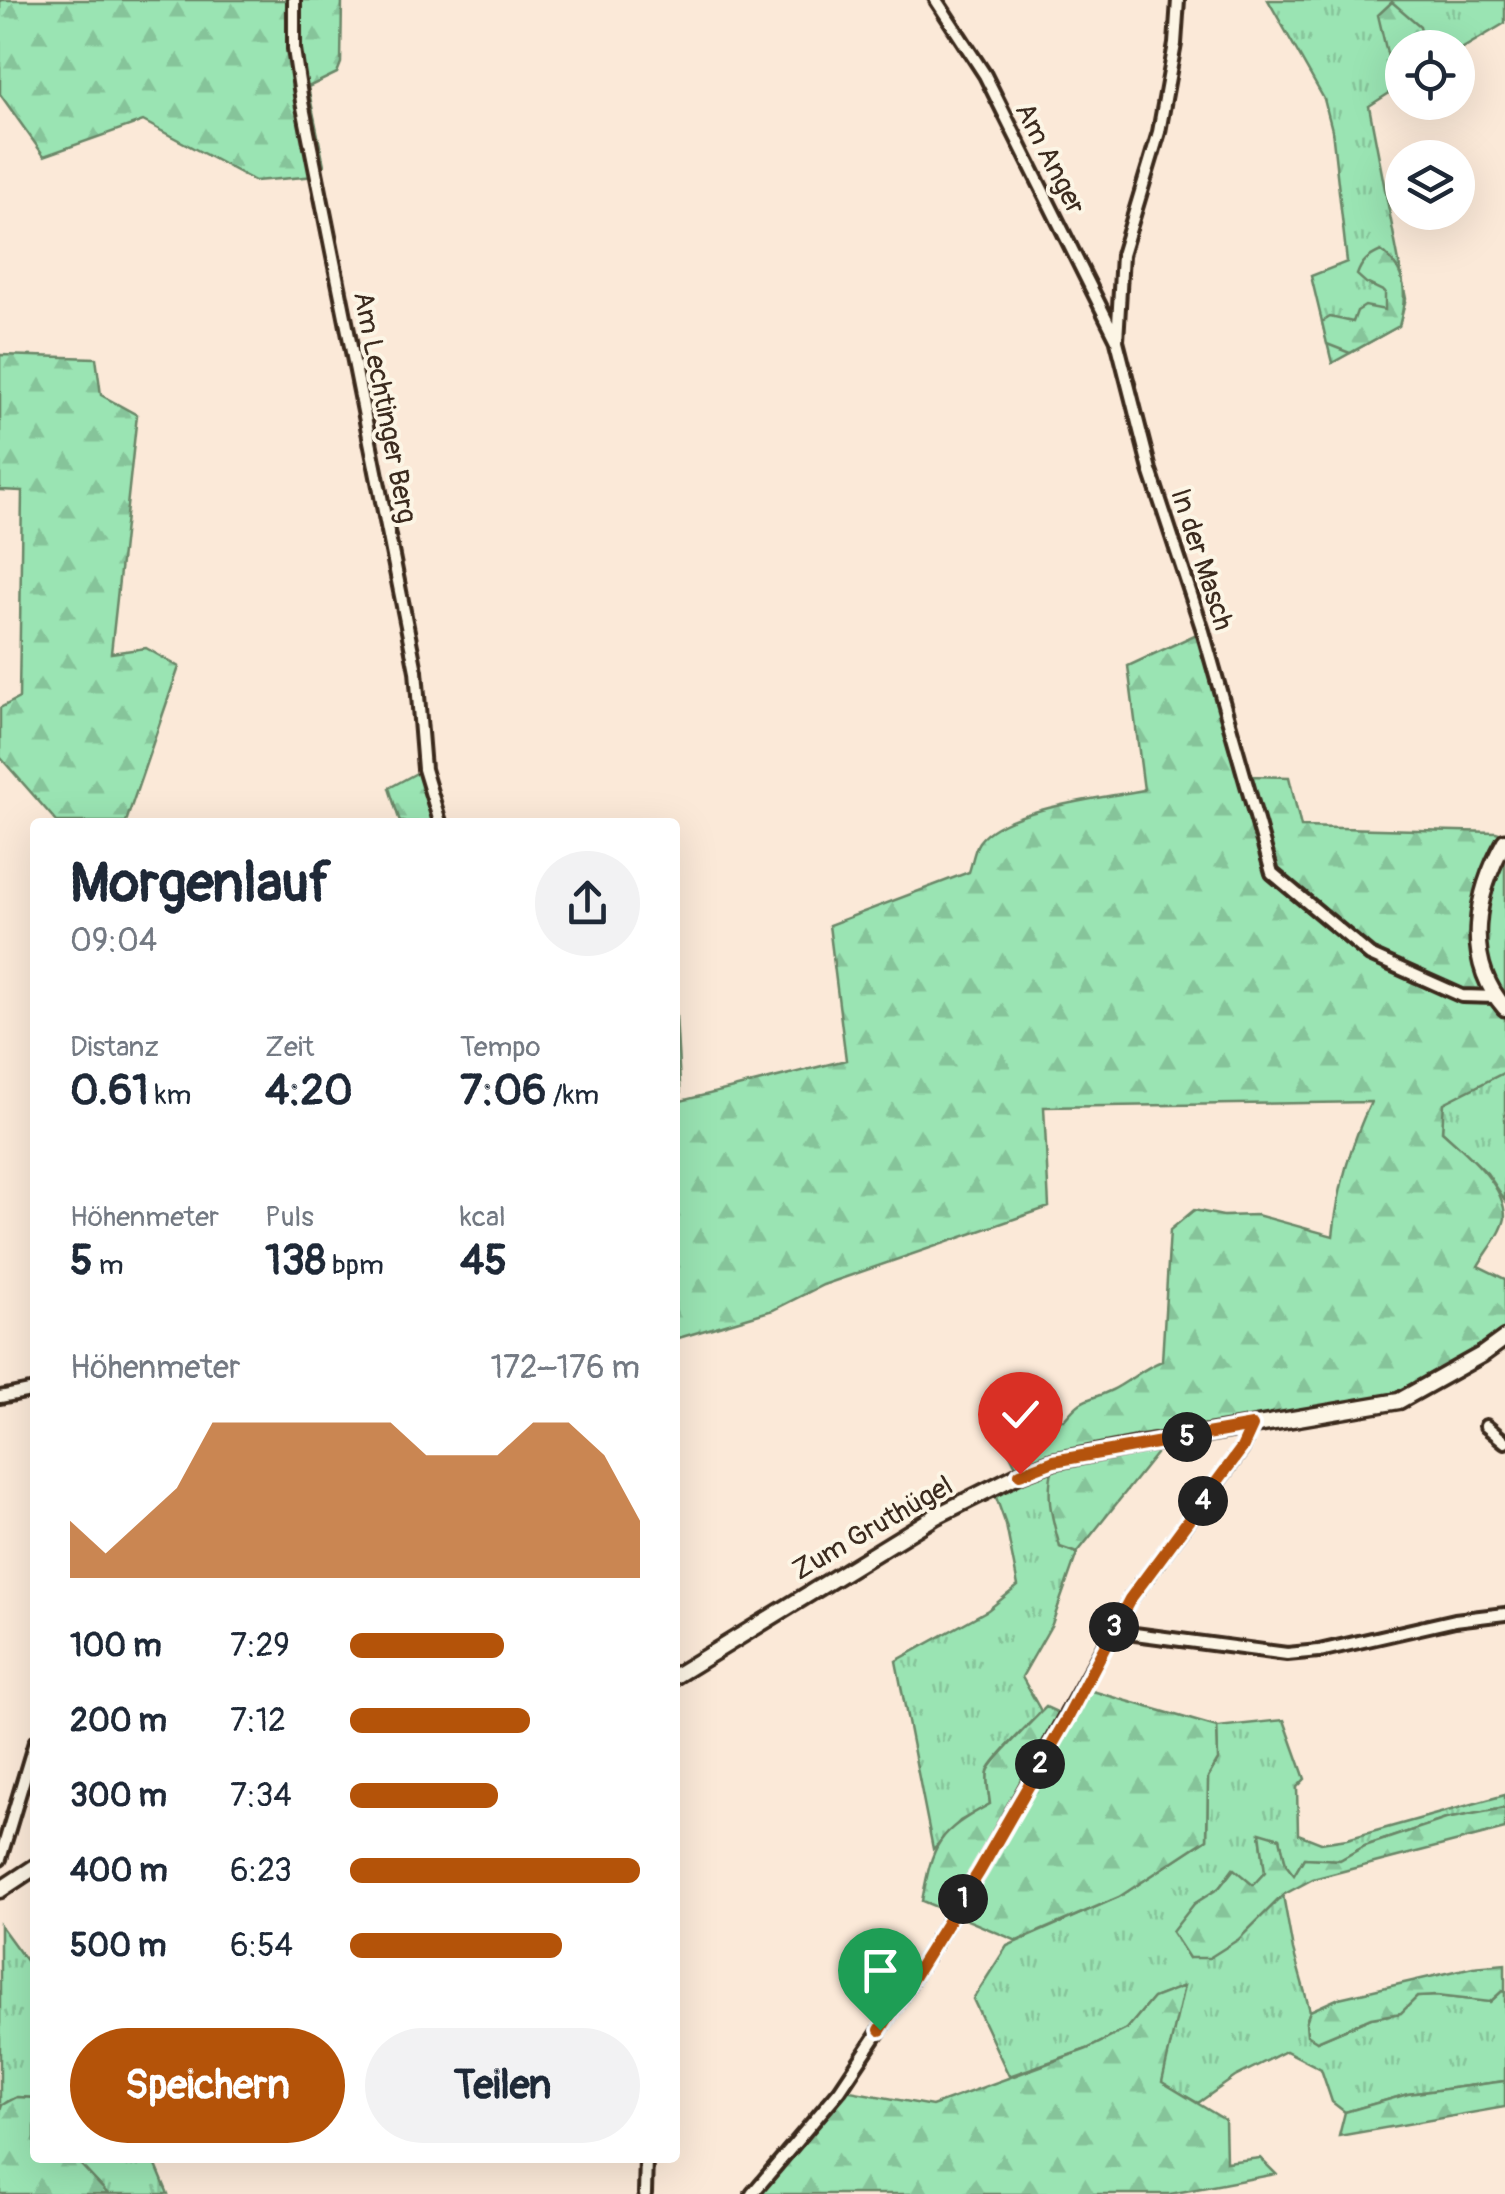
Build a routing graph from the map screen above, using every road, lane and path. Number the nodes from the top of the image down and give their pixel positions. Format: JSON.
{"nodes":[{"id":1,"x":294,"y":0,"type":"edge"},
{"id":2,"x":936,"y":0,"type":"edge"},
{"id":3,"x":1178,"y":0,"type":"edge"},
{"id":4,"x":1118,"y":341,"type":"junction"},
{"id":5,"x":439,"y":818,"type":"edge"},
{"id":6,"x":1505,"y":841,"type":"edge"},
{"id":7,"x":1500,"y":1002,"type":"edge"},
{"id":8,"x":1505,"y":1338,"type":"edge"},
{"id":9,"x":30,"y":1391,"type":"edge"},
{"id":10,"x":0,"y":1397,"type":"edge"},
{"id":11,"x":1252,"y":1426,"type":"junction"},
{"id":12,"x":1486,"y":1426,"type":"dead end"},
{"id":13,"x":1505,"y":1442,"type":"edge"},
{"id":14,"x":1505,"y":1614,"type":"edge"},
{"id":15,"x":1112,"y":1632,"type":"junction"},
{"id":16,"x":680,"y":1673,"type":"edge"},
{"id":17,"x":30,"y":1759,"type":"edge"},
{"id":18,"x":0,"y":1859,"type":"edge"},
{"id":19,"x":30,"y":1870,"type":"edge"},
{"id":20,"x":0,"y":1890,"type":"edge"},
{"id":21,"x":646,"y":2163,"type":"edge"},
{"id":22,"x":645,"y":2194,"type":"edge"},
{"id":23,"x":752,"y":2194,"type":"edge"}],
"edges":[{"from":1,"to":5,"type":"street","name":"Am Lechtinger Berg"},
{"from":2,"to":4,"type":"street","name":"Am Anger"},
{"from":3,"to":4,"type":"street","name":"In der Masch"},
{"from":4,"to":7,"type":"street","name":"In der Masch"},
{"from":6,"to":7,"type":"street"},
{"from":8,"to":11,"type":"street","name":"Zum Gruthügel"},
{"from":9,"to":10,"type":"street"},
{"from":11,"to":15,"type":"street"},
{"from":11,"to":16,"type":"street","name":"Zum Gruthügel"},
{"from":12,"to":13,"type":"street"},
{"from":14,"to":15,"type":"street"},
{"from":15,"to":23,"type":"street"},
{"from":17,"to":18,"type":"street"},
{"from":19,"to":20,"type":"street"},
{"from":21,"to":22,"type":"street"}]}
